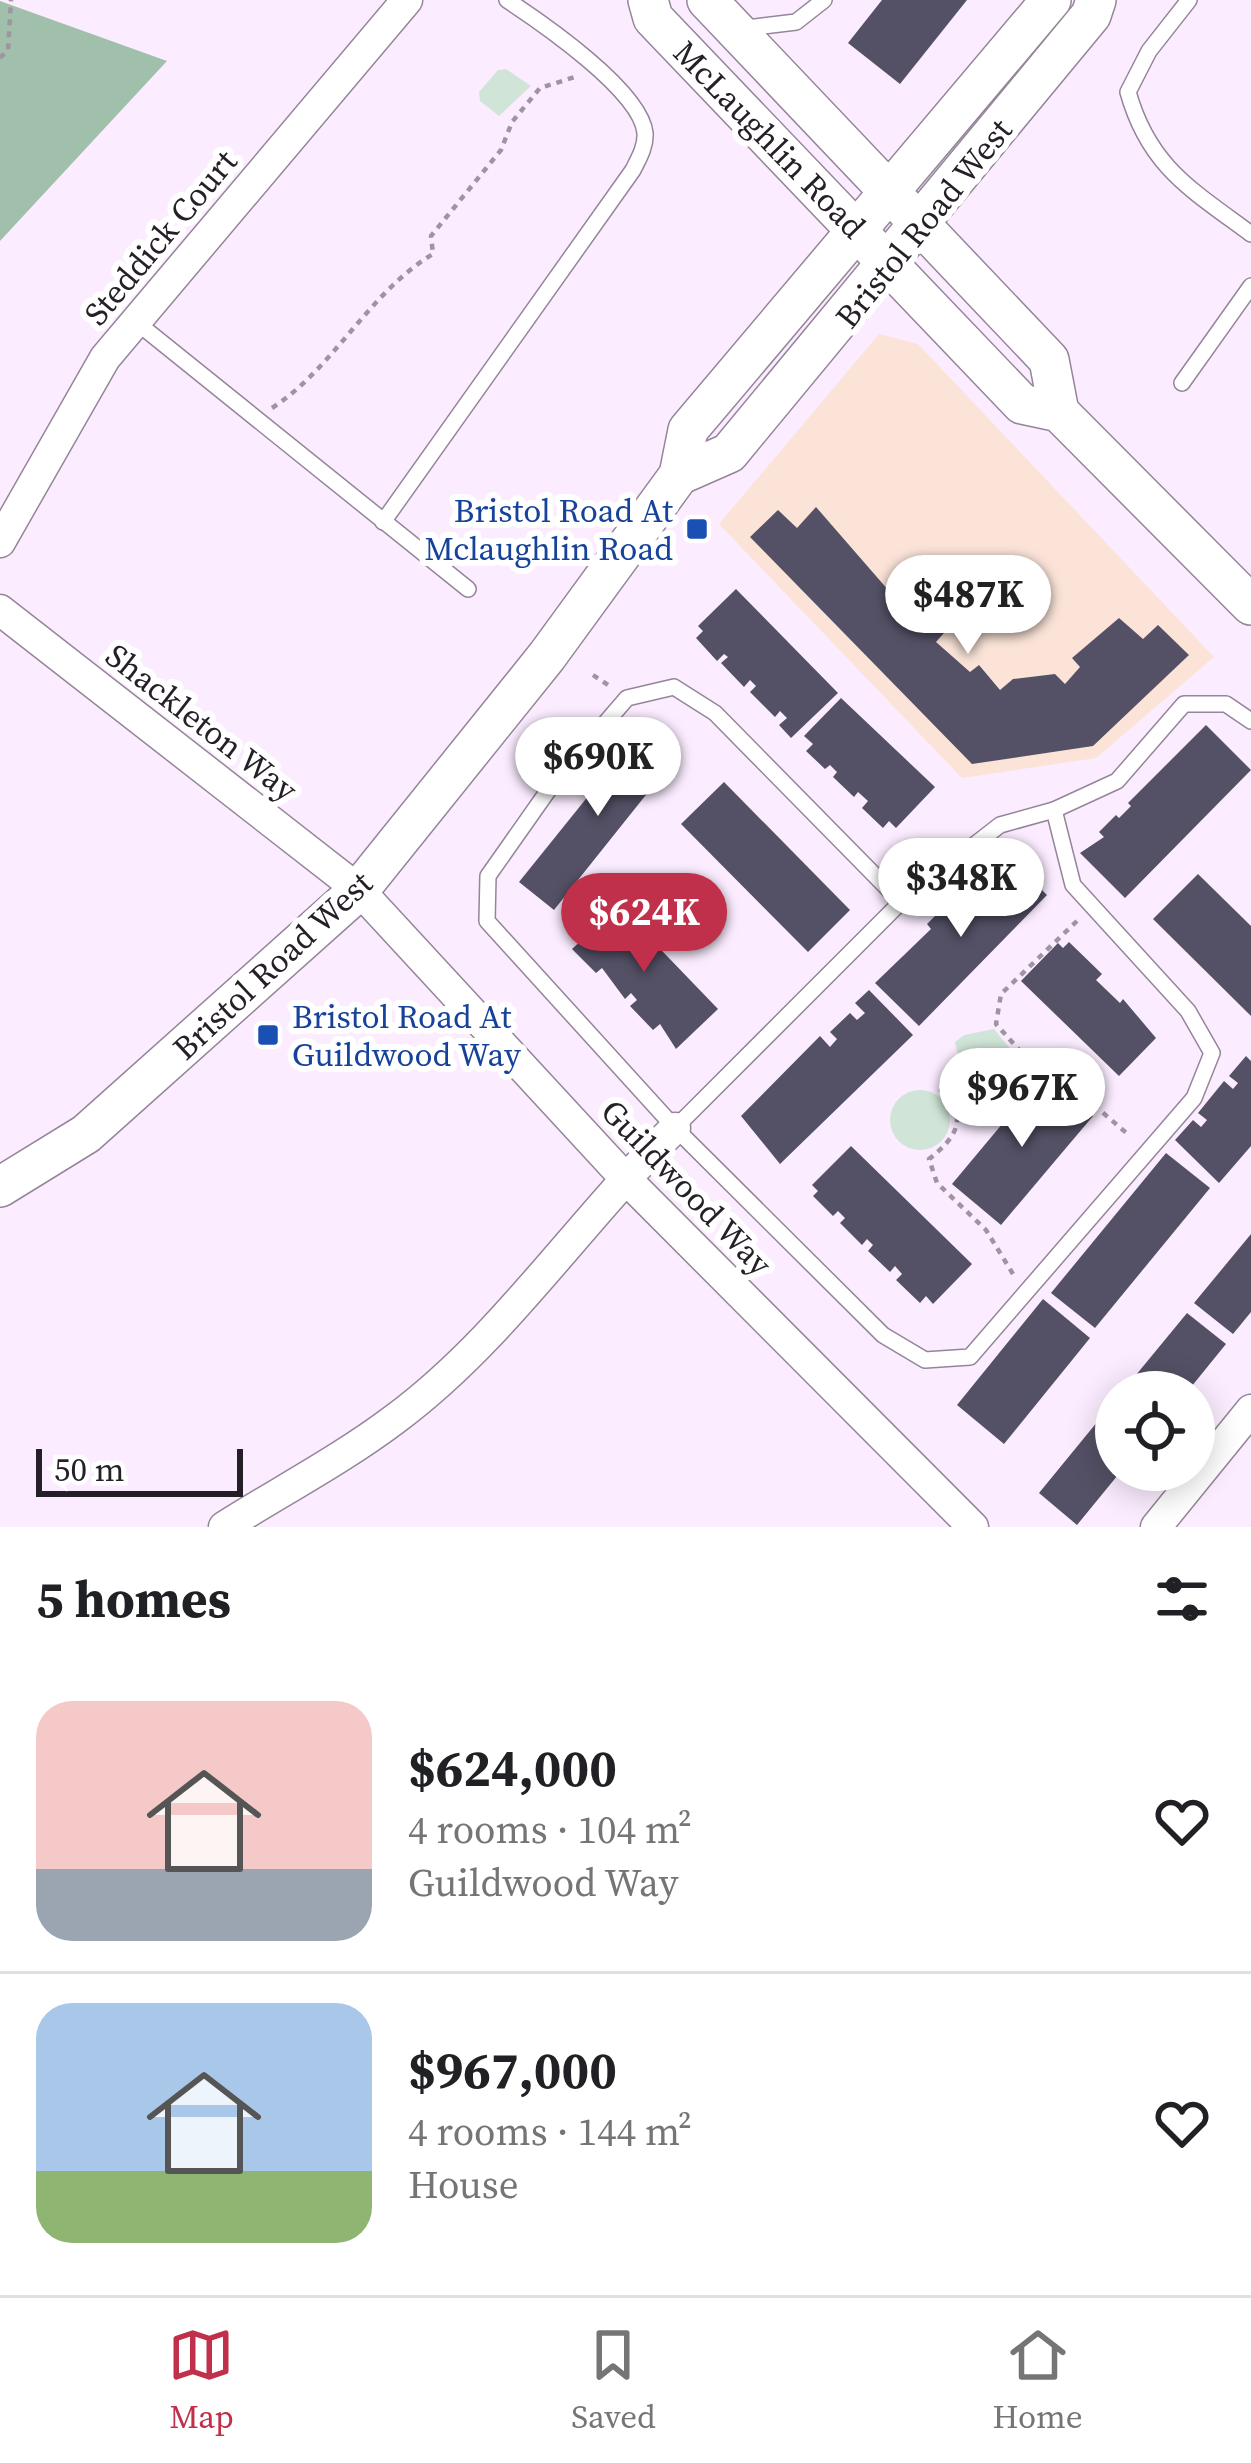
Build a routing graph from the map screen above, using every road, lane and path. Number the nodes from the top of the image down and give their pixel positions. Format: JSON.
{"nodes":[{"id":1,"x":11,"y":0,"type":"edge"},
{"id":2,"x":407,"y":0,"type":"edge"},
{"id":3,"x":507,"y":0,"type":"edge"},
{"id":4,"x":647,"y":0,"type":"edge"},
{"id":5,"x":824,"y":0,"type":"edge"},
{"id":6,"x":1051,"y":0,"type":"edge"},
{"id":7,"x":1096,"y":0,"type":"edge"},
{"id":8,"x":1189,"y":0,"type":"edge"},
{"id":9,"x":721,"y":14,"type":"edge"},
{"id":10,"x":0,"y":58,"type":"edge"},
{"id":11,"x":597,"y":70,"type":"junction"},
{"id":12,"x":890,"y":196,"type":"junction"},
{"id":13,"x":920,"y":227,"type":"junction"},
{"id":14,"x":859,"y":231,"type":"junction"},
{"id":15,"x":1251,"y":234,"type":"edge"},
{"id":16,"x":890,"y":265,"type":"junction"},
{"id":17,"x":1251,"y":286,"type":"edge"},
{"id":18,"x":135,"y":321,"type":"junction"},
{"id":19,"x":1182,"y":383,"type":"dead end"},
{"id":20,"x":1059,"y":412,"type":"junction"},
{"id":21,"x":257,"y":418,"type":"junction"},
{"id":22,"x":680,"y":475,"type":"junction"},
{"id":23,"x":383,"y":522,"type":"junction"},
{"id":24,"x":0,"y":542,"type":"edge"},
{"id":25,"x":468,"y":589,"type":"dead end"},
{"id":26,"x":1251,"y":605,"type":"edge"},
{"id":27,"x":0,"y":610,"type":"edge"},
{"id":28,"x":1251,"y":721,"type":"edge"},
{"id":29,"x":1054,"y":810,"type":"junction"},
{"id":30,"x":359,"y":890,"type":"junction"},
{"id":31,"x":901,"y":902,"type":"junction"},
{"id":32,"x":1093,"y":906,"type":"junction"},
{"id":33,"x":1020,"y":1051,"type":"junction"},
{"id":34,"x":675,"y":1128,"type":"junction"},
{"id":35,"x":1149,"y":1151,"type":"junction"},
{"id":36,"x":624,"y":1177,"type":"junction"},
{"id":37,"x":0,"y":1186,"type":"edge"},
{"id":38,"x":1025,"y":1294,"type":"junction"},
{"id":39,"x":1251,"y":1409,"type":"edge"},
{"id":40,"x":224,"y":1527,"type":"edge"},
{"id":41,"x":973,"y":1527,"type":"edge"},
{"id":42,"x":1156,"y":1527,"type":"edge"}],
"edges":[{"from":1,"to":10,"type":"path"},
{"from":2,"to":18,"type":"street","name":"Steddick Court"},
{"from":3,"to":11,"type":"lane"},
{"from":4,"to":14,"type":"street","name":"McLaughlin Road"},
{"from":5,"to":9,"type":"lane"},
{"from":6,"to":12,"type":"street","name":"Bristol Road West"},
{"from":7,"to":13,"type":"street","name":"Bristol Road West"},
{"from":8,"to":15,"type":"lane"},
{"from":9,"to":12,"type":"street","name":"McLaughlin Road"},
{"from":11,"to":21,"type":"path"},
{"from":11,"to":23,"type":"lane"},
{"from":12,"to":13,"type":"street","name":"McLaughlin Road"},
{"from":12,"to":14,"type":"street","name":"Bristol Road West"},
{"from":13,"to":16,"type":"street","name":"Bristol Road West"},
{"from":13,"to":20,"type":"street","name":"McLaughlin Road"},
{"from":14,"to":16,"type":"street","name":"McLaughlin Road"},
{"from":14,"to":22,"type":"street","name":"Bristol Road West"},
{"from":16,"to":20,"type":"street","name":"McLaughlin Road"},
{"from":16,"to":22,"type":"street","name":"Bristol Road West"},
{"from":17,"to":19,"type":"lane"},
{"from":18,"to":21,"type":"lane"},
{"from":18,"to":24,"type":"street","name":"Steddick Court"},
{"from":20,"to":26,"type":"street","name":"McLaughlin Road"},
{"from":21,"to":23,"type":"lane"},
{"from":22,"to":30,"type":"street","name":"Bristol Road West"},
{"from":23,"to":25,"type":"lane"},
{"from":27,"to":30,"type":"street","name":"Shackleton Way"},
{"from":28,"to":29,"type":"lane"},
{"from":29,"to":31,"type":"lane"},
{"from":29,"to":32,"type":"lane"},
{"from":30,"to":36,"type":"street","name":"Guildwood Way"},
{"from":30,"to":37,"type":"street","name":"Bristol Road West"},
{"from":31,"to":34,"type":"lane"},
{"from":31,"to":34,"type":"lane"},
{"from":32,"to":33,"type":"path"},
{"from":32,"to":35,"type":"lane"},
{"from":33,"to":35,"type":"path"},
{"from":33,"to":38,"type":"path"},
{"from":34,"to":36,"type":"street"},
{"from":34,"to":38,"type":"lane"},
{"from":35,"to":38,"type":"lane"},
{"from":36,"to":40,"type":"street"},
{"from":36,"to":41,"type":"street","name":"Guildwood Way"},
{"from":39,"to":42,"type":"street"}]}
